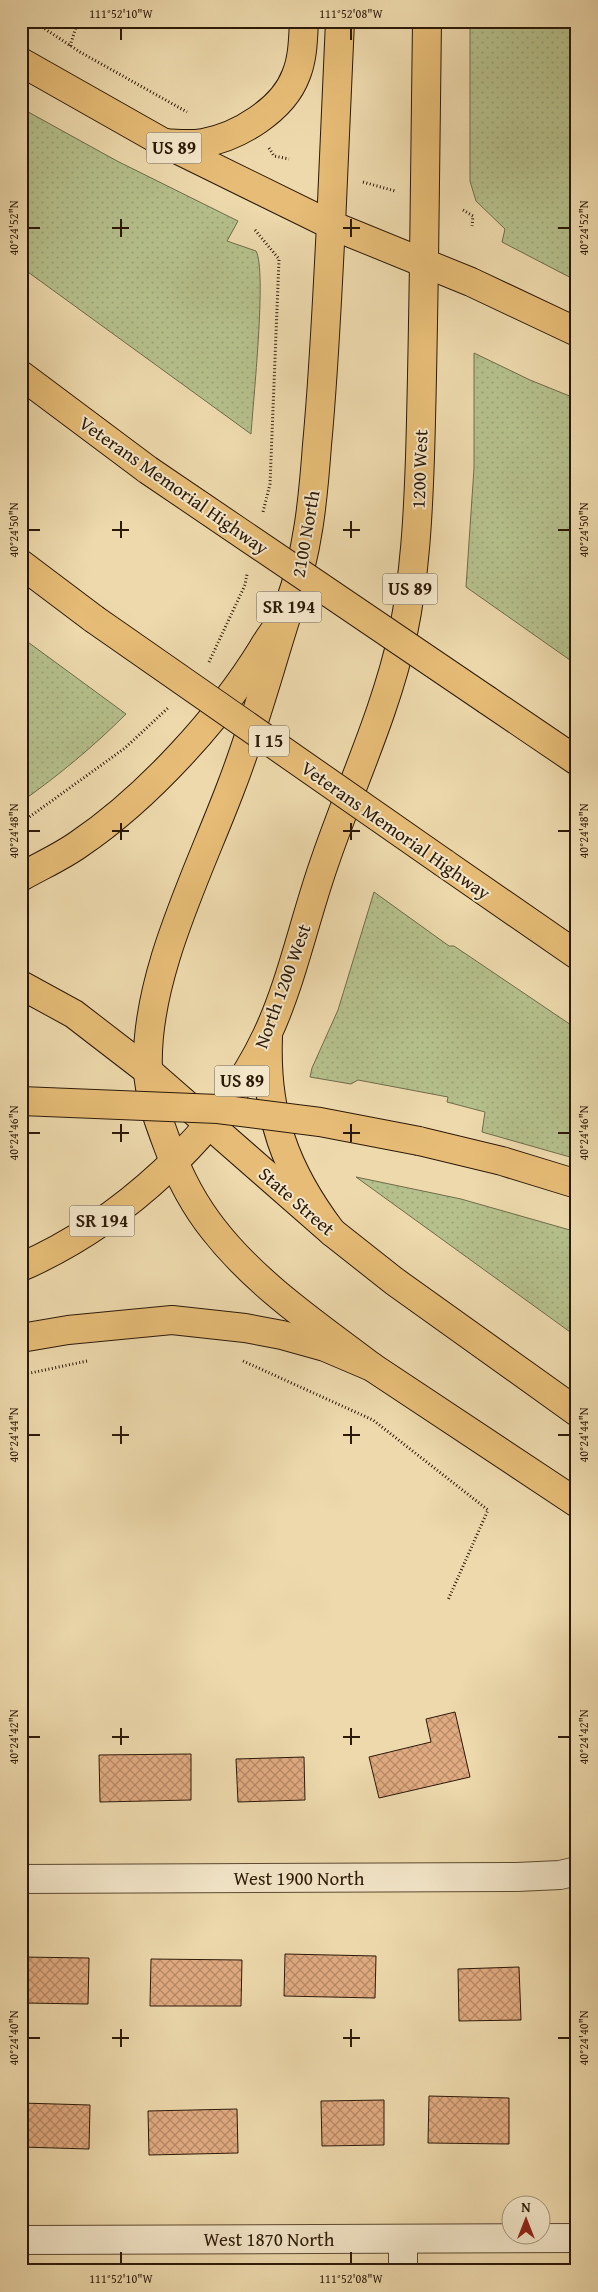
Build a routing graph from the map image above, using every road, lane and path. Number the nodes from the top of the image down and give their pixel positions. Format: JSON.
{"nodes":[{"id":1,"x":33,"y":21,"type":"edge"},
{"id":2,"x":78,"y":21,"type":"edge"},
{"id":3,"x":304,"y":21,"type":"edge"},
{"id":4,"x":340,"y":21,"type":"edge"},
{"id":5,"x":427,"y":21,"type":"edge"},
{"id":6,"x":70,"y":46,"type":"junction"},
{"id":7,"x":21,"y":62,"type":"edge"},
{"id":8,"x":192,"y":115,"type":"dead end"},
{"id":9,"x":264,"y":142,"type":"dead end"},
{"id":10,"x":164,"y":143,"type":"junction"},
{"id":11,"x":289,"y":159,"type":"dead end"},
{"id":12,"x":360,"y":181,"type":"dead end"},
{"id":13,"x":401,"y":193,"type":"dead end"},
{"id":14,"x":463,"y":210,"type":"dead end"},
{"id":15,"x":330,"y":225,"type":"junction"},
{"id":16,"x":472,"y":226,"type":"dead end"},
{"id":17,"x":424,"y":262,"type":"junction"},
{"id":18,"x":577,"y":332,"type":"edge"},
{"id":19,"x":21,"y":375,"type":"edge"},
{"id":20,"x":21,"y":564,"type":"edge"},
{"id":21,"x":289,"y":608,"type":"junction"},
{"id":22,"x":577,"y":761,"type":"edge"},
{"id":23,"x":21,"y":877,"type":"edge"},
{"id":24,"x":311,"y":901,"type":"joint"},
{"id":25,"x":577,"y":955,"type":"edge"},
{"id":26,"x":21,"y":985,"type":"edge"},
{"id":27,"x":268,"y":1032,"type":"junction"},
{"id":28,"x":148,"y":1071,"type":"junction"},
{"id":29,"x":21,"y":1101,"type":"edge"},
{"id":30,"x":208,"y":1125,"type":"junction"},
{"id":31,"x":173,"y":1161,"type":"junction"},
{"id":32,"x":577,"y":1184,"type":"edge"},
{"id":33,"x":332,"y":1232,"type":"junction"},
{"id":34,"x":21,"y":1267,"type":"edge"},
{"id":35,"x":21,"y":1338,"type":"edge"},
{"id":36,"x":234,"y":1358,"type":"dead end"},
{"id":37,"x":97,"y":1359,"type":"dead end"},
{"id":38,"x":372,"y":1367,"type":"junction"},
{"id":39,"x":21,"y":1375,"type":"edge"},
{"id":40,"x":577,"y":1412,"type":"edge"},
{"id":41,"x":577,"y":1504,"type":"edge"},
{"id":42,"x":448,"y":1600,"type":"dead end"},
{"id":43,"x":577,"y":1871,"type":"edge"},
{"id":44,"x":21,"y":1879,"type":"edge"},
{"id":45,"x":577,"y":2238,"type":"edge"},
{"id":46,"x":403,"y":2239,"type":"junction"},
{"id":47,"x":21,"y":2240,"type":"edge"},
{"id":48,"x":403,"y":2271,"type":"edge"}],
"edges":[{"from":1,"to":6,"type":"path"},
{"from":2,"to":6,"type":"path"},
{"from":3,"to":10,"type":"main road"},
{"from":4,"to":15,"type":"main road"},
{"from":5,"to":17,"type":"main road","name":"1200 West"},
{"from":6,"to":8,"type":"path"},
{"from":7,"to":10,"type":"main road","number":"US 89"},
{"from":9,"to":11,"type":"path"},
{"from":10,"to":15,"type":"main road","number":"US 89"},
{"from":12,"to":13,"type":"path"},
{"from":14,"to":16,"type":"path"},
{"from":15,"to":17,"type":"main road","number":"US 89"},
{"from":15,"to":21,"type":"main road","name":"2100 North","number":"SR 194"},
{"from":17,"to":18,"type":"main road"},
{"from":17,"to":24,"type":"main road","name":"1200 West","number":"US 89"},
{"from":19,"to":22,"type":"main road","name":"Veterans Memorial Highway","bridge":true},
{"from":20,"to":25,"type":"main road","name":"Veterans Memorial Highway","number":"I 15","bridge":true},
{"from":21,"to":23,"type":"main road","name":"2100 North","number":"SR 194"},
{"from":21,"to":28,"type":"main road"},
{"from":24,"to":27,"type":"main road","name":"North 1200 West","number":"US 89"},
{"from":26,"to":28,"type":"main road","name":"State Street","number":"US 89"},
{"from":27,"to":30,"type":"main road","name":"North 1200 West","number":"US 89"},
{"from":27,"to":33,"type":"main road"},
{"from":28,"to":30,"type":"main road","name":"State Street","number":"US 89"},
{"from":28,"to":31,"type":"main road"},
{"from":29,"to":32,"type":"main road","bridge":true},
{"from":30,"to":31,"type":"main road","name":"North 1200 West","number":"SR 194"},
{"from":30,"to":33,"type":"main road","name":"State Street","number":"US 89"},
{"from":31,"to":34,"type":"main road","number":"SR 194"},
{"from":31,"to":38,"type":"main road"},
{"from":33,"to":40,"type":"main road","name":"State Street","number":"US 89"},
{"from":35,"to":38,"type":"main road"},
{"from":36,"to":42,"type":"path"},
{"from":37,"to":39,"type":"path"},
{"from":38,"to":41,"type":"main road"},
{"from":43,"to":44,"type":"street","name":"West 1900 North"},
{"from":45,"to":46,"type":"street","name":"West 1870 North"},
{"from":46,"to":47,"type":"street","name":"West 1870 North"},
{"from":46,"to":48,"type":"street"}]}
